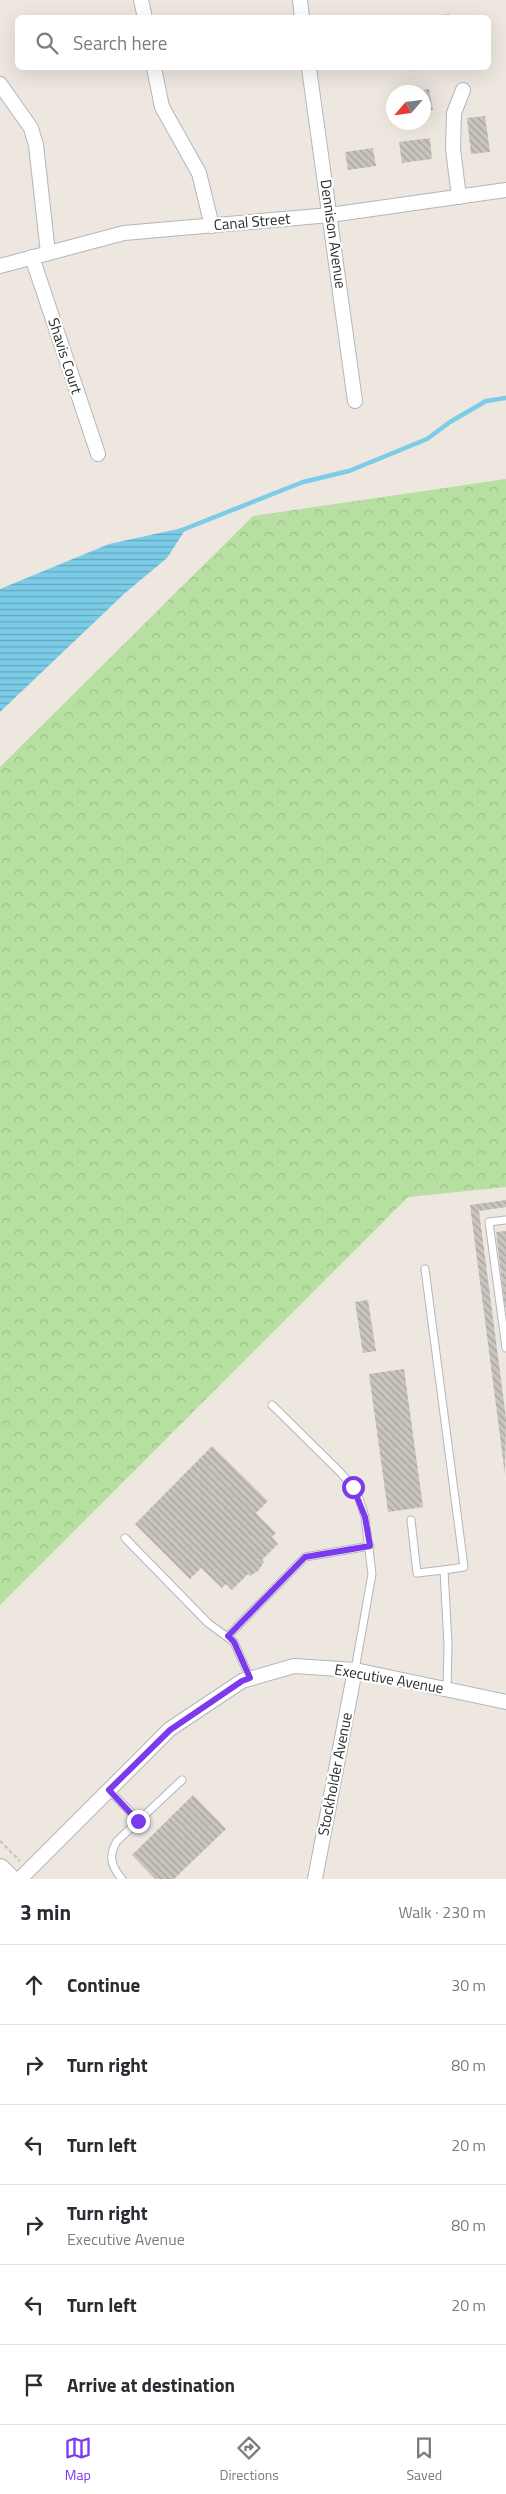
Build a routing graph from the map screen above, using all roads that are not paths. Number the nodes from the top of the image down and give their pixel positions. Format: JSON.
{"nodes":[{"id":1,"x":141,"y":0,"type":"edge"},
{"id":2,"x":300,"y":0,"type":"edge"},
{"id":3,"x":144,"y":15,"type":"edge"},
{"id":4,"x":302,"y":15,"type":"edge"},
{"id":5,"x":154,"y":70,"type":"edge"},
{"id":6,"x":309,"y":70,"type":"edge"},
{"id":7,"x":0,"y":84,"type":"edge"},
{"id":8,"x":463,"y":90,"type":"dead end"},
{"id":9,"x":506,"y":190,"type":"edge"},
{"id":10,"x":459,"y":197,"type":"junction"},
{"id":11,"x":330,"y":215,"type":"junction"},
{"id":12,"x":212,"y":226,"type":"junction"},
{"id":13,"x":48,"y":253,"type":"junction"},
{"id":14,"x":32,"y":257,"type":"junction"},
{"id":15,"x":0,"y":266,"type":"edge"},
{"id":16,"x":355,"y":401,"type":"dead end"},
{"id":17,"x":98,"y":454,"type":"dead end"},
{"id":18,"x":506,"y":1220,"type":"edge"},
{"id":19,"x":425,"y":1269,"type":"dead end"},
{"id":20,"x":506,"y":1348,"type":"edge"},
{"id":21,"x":272,"y":1405,"type":"dead end"},
{"id":22,"x":411,"y":1520,"type":"dead end"},
{"id":23,"x":125,"y":1538,"type":"dead end"},
{"id":24,"x":370,"y":1546,"type":"junction"},
{"id":25,"x":444,"y":1570,"type":"junction"},
{"id":26,"x":228,"y":1636,"type":"junction"},
{"id":27,"x":355,"y":1670,"type":"junction"},
{"id":28,"x":250,"y":1678,"type":"junction"},
{"id":29,"x":447,"y":1689,"type":"junction"},
{"id":30,"x":506,"y":1702,"type":"edge"},
{"id":31,"x":182,"y":1780,"type":"dead end"},
{"id":32,"x":109,"y":1790,"type":"junction"},
{"id":33,"x":138,"y":1821,"type":"junction"},
{"id":34,"x":0,"y":1868,"type":"edge"},
{"id":35,"x":10,"y":1879,"type":"edge"},
{"id":36,"x":20,"y":1879,"type":"edge"},
{"id":37,"x":122,"y":1879,"type":"edge"},
{"id":38,"x":315,"y":1879,"type":"edge"}],
"edges":[{"from":1,"to":3,"type":"street"},
{"from":2,"to":4,"type":"street"},
{"from":5,"to":12,"type":"street"},
{"from":6,"to":11,"type":"street","name":"Dennison Avenue"},
{"from":7,"to":13,"type":"street"},
{"from":8,"to":10,"type":"street"},
{"from":9,"to":10,"type":"street","name":"Canal Street"},
{"from":10,"to":11,"type":"street","name":"Canal Street"},
{"from":11,"to":12,"type":"street","name":"Canal Street"},
{"from":11,"to":16,"type":"street","name":"Dennison Avenue"},
{"from":12,"to":13,"type":"street","name":"Canal Street"},
{"from":13,"to":14,"type":"street","name":"Canal Street"},
{"from":14,"to":15,"type":"street","name":"Canal Street"},
{"from":14,"to":17,"type":"street","name":"Shavis Court"},
{"from":18,"to":20,"type":"lane"},
{"from":19,"to":25,"type":"lane"},
{"from":21,"to":24,"type":"lane"},
{"from":22,"to":25,"type":"lane"},
{"from":23,"to":26,"type":"lane"},
{"from":24,"to":26,"type":"lane"},
{"from":24,"to":27,"type":"lane"},
{"from":25,"to":29,"type":"lane"},
{"from":26,"to":28,"type":"lane"},
{"from":27,"to":28,"type":"street","name":"Executive Avenue"},
{"from":27,"to":29,"type":"street","name":"Executive Avenue"},
{"from":27,"to":38,"type":"street","name":"Stockholder Avenue"},
{"from":28,"to":32,"type":"street","name":"Executive Avenue"},
{"from":29,"to":30,"type":"street","name":"Executive Avenue"},
{"from":31,"to":33,"type":"lane"},
{"from":32,"to":33,"type":"lane"},
{"from":32,"to":36,"type":"street","name":"Executive Avenue"},
{"from":33,"to":37,"type":"lane"},
{"from":34,"to":35,"type":"main road"}]}
